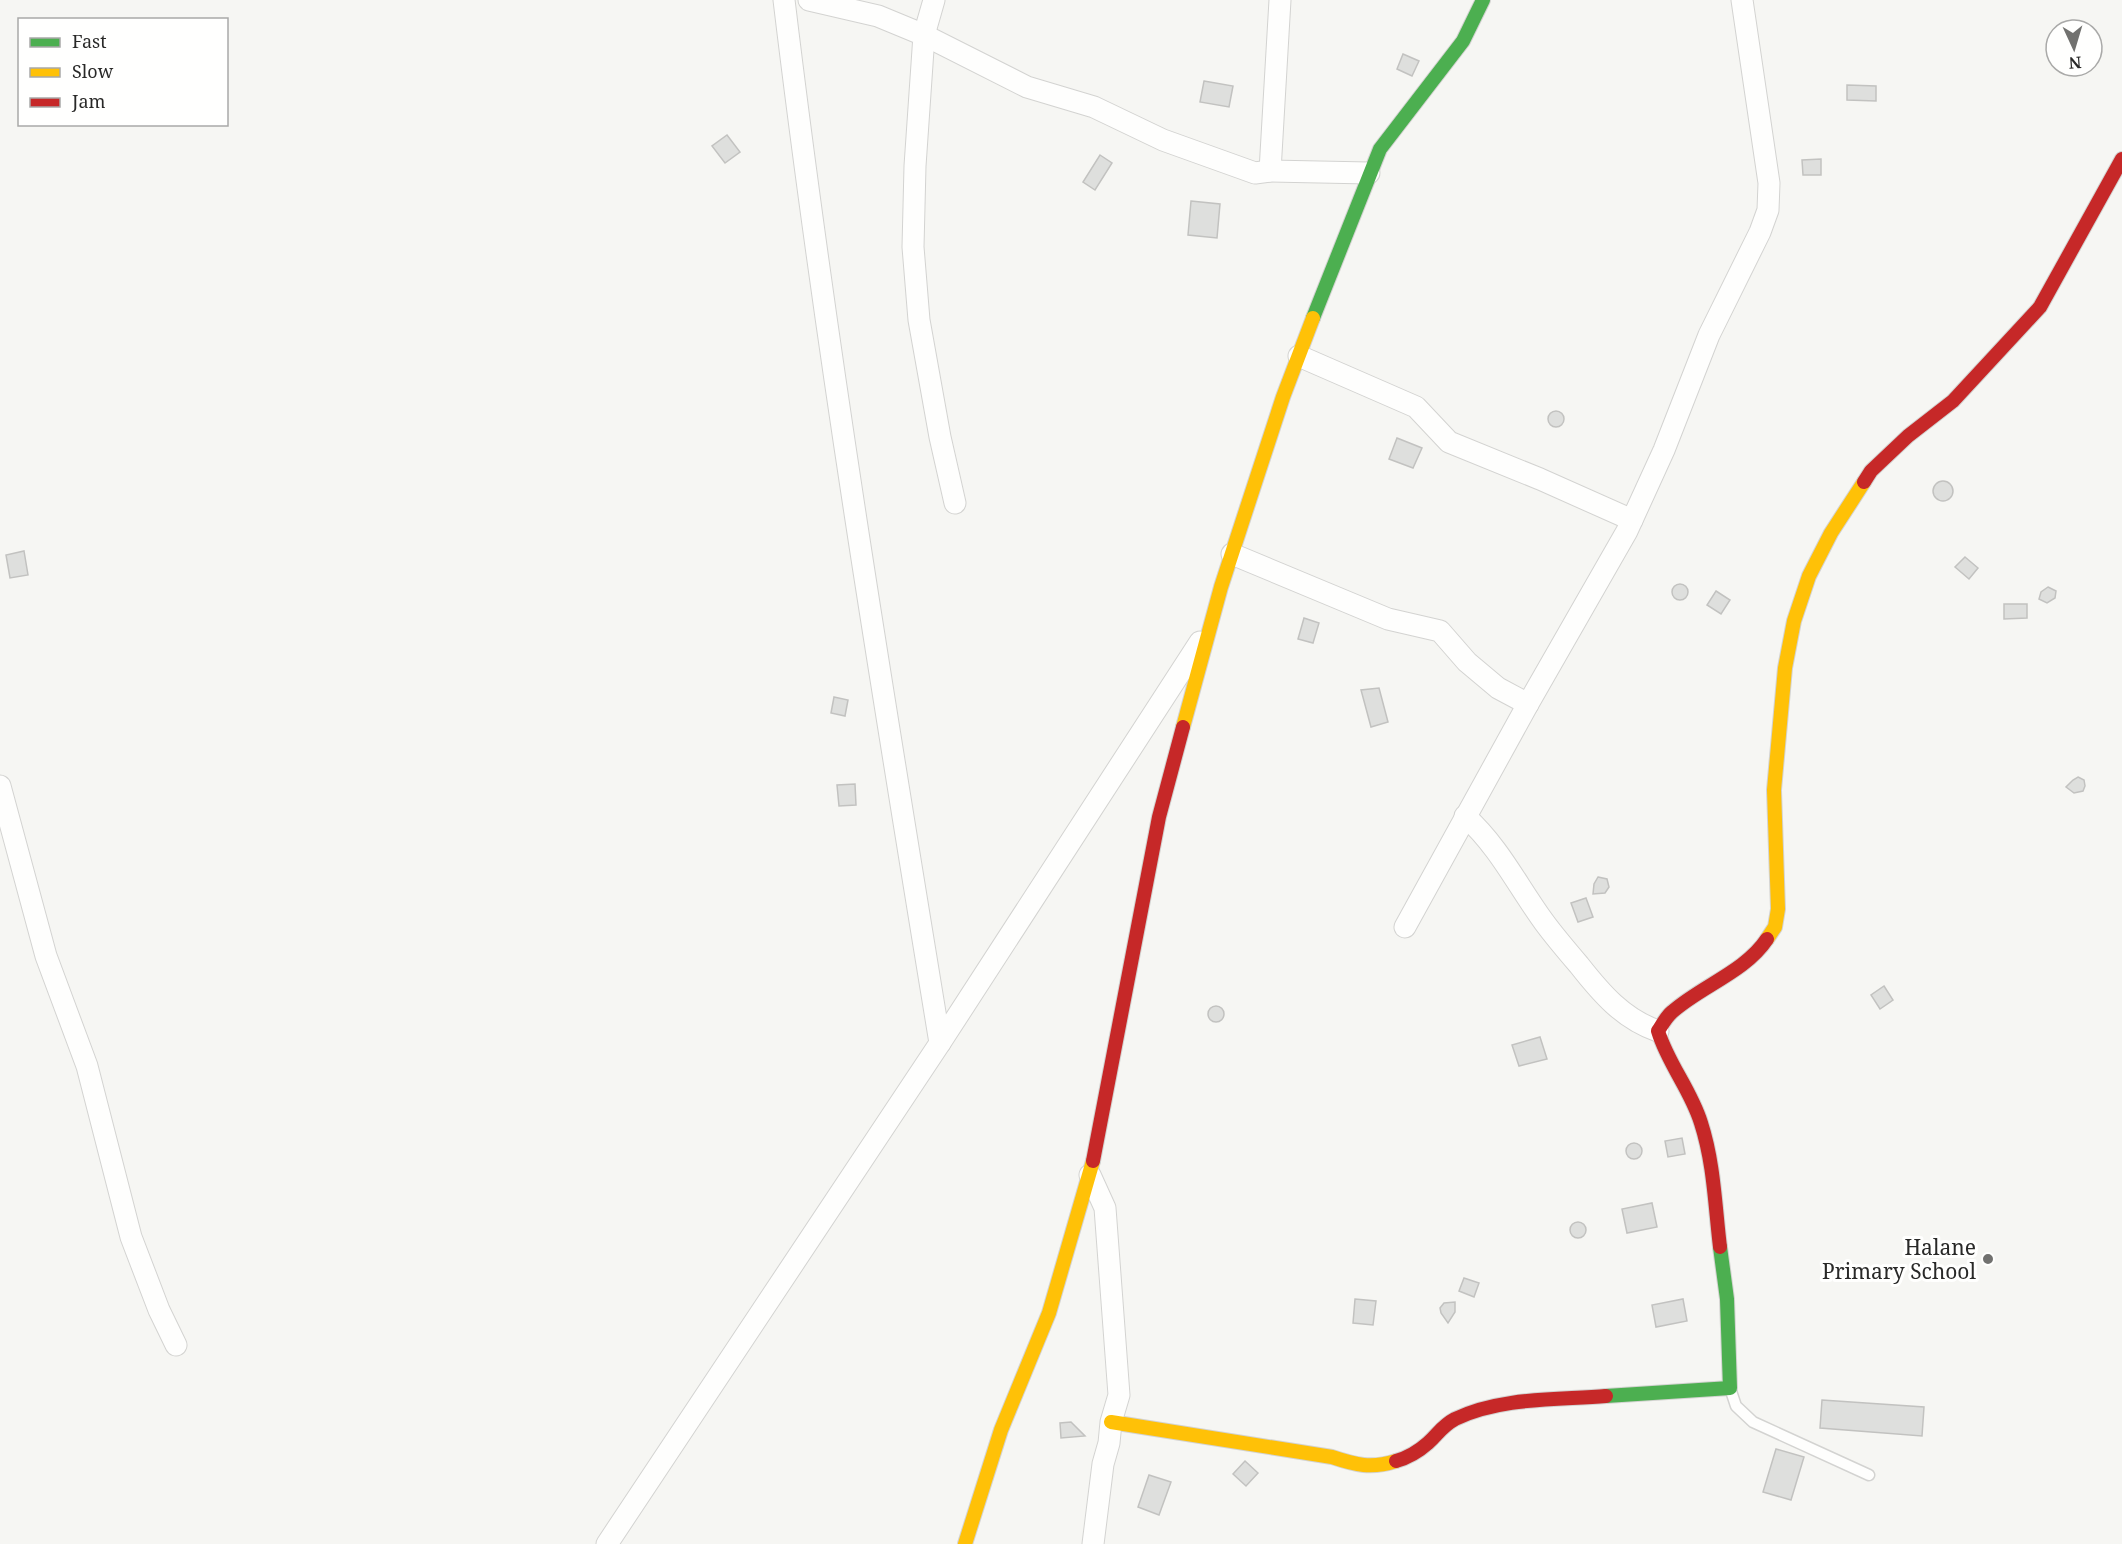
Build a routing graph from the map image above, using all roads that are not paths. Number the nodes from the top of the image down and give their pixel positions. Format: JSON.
{"nodes":[{"id":1,"x":784,"y":0,"type":"edge"},
{"id":2,"x":809,"y":0,"type":"edge"},
{"id":3,"x":934,"y":0,"type":"edge"},
{"id":4,"x":1483,"y":0,"type":"edge"},
{"id":5,"x":1742,"y":0,"type":"edge"},
{"id":6,"x":1283,"y":4,"type":"edge"},
{"id":7,"x":924,"y":35,"type":"junction"},
{"id":8,"x":2122,"y":159,"type":"edge"},
{"id":9,"x":1270,"y":171,"type":"junction"},
{"id":10,"x":1369,"y":173,"type":"junction"},
{"id":11,"x":1299,"y":356,"type":"junction"},
{"id":12,"x":955,"y":503,"type":"dead end"},
{"id":13,"x":1632,"y":520,"type":"junction"},
{"id":14,"x":1232,"y":554,"type":"junction"},
{"id":15,"x":1209,"y":628,"type":"junction"},
{"id":16,"x":1528,"y":704,"type":"junction"},
{"id":17,"x":0,"y":786,"type":"edge"},
{"id":18,"x":1465,"y":816,"type":"junction"},
{"id":19,"x":1405,"y":927,"type":"dead end"},
{"id":20,"x":1658,"y":1031,"type":"junction"},
{"id":21,"x":940,"y":1043,"type":"junction"},
{"id":22,"x":1090,"y":1175,"type":"junction"},
{"id":23,"x":176,"y":1345,"type":"dead end"},
{"id":24,"x":1730,"y":1388,"type":"junction"},
{"id":25,"x":1111,"y":1422,"type":"junction"},
{"id":26,"x":1869,"y":1475,"type":"dead end"},
{"id":27,"x":607,"y":1544,"type":"edge"},
{"id":28,"x":965,"y":1544,"type":"edge"},
{"id":29,"x":1093,"y":1544,"type":"edge"}],
"edges":[{"from":1,"to":21,"type":"street"},
{"from":2,"to":7,"type":"street"},
{"from":3,"to":7,"type":"street"},
{"from":4,"to":10,"type":"street"},
{"from":5,"to":13,"type":"street"},
{"from":6,"to":9,"type":"street"},
{"from":7,"to":9,"type":"street"},
{"from":7,"to":12,"type":"street"},
{"from":8,"to":20,"type":"street"},
{"from":9,"to":10,"type":"street"},
{"from":10,"to":11,"type":"street"},
{"from":11,"to":13,"type":"street"},
{"from":11,"to":14,"type":"street"},
{"from":13,"to":16,"type":"street"},
{"from":14,"to":15,"type":"street"},
{"from":14,"to":16,"type":"street"},
{"from":15,"to":21,"type":"street"},
{"from":15,"to":22,"type":"street"},
{"from":16,"to":18,"type":"street"},
{"from":17,"to":23,"type":"street"},
{"from":18,"to":19,"type":"street"},
{"from":18,"to":20,"type":"street"},
{"from":20,"to":24,"type":"street"},
{"from":21,"to":27,"type":"street"},
{"from":22,"to":25,"type":"street"},
{"from":22,"to":28,"type":"street"},
{"from":24,"to":25,"type":"street"},
{"from":24,"to":26,"type":"lane"},
{"from":25,"to":29,"type":"street"}]}
